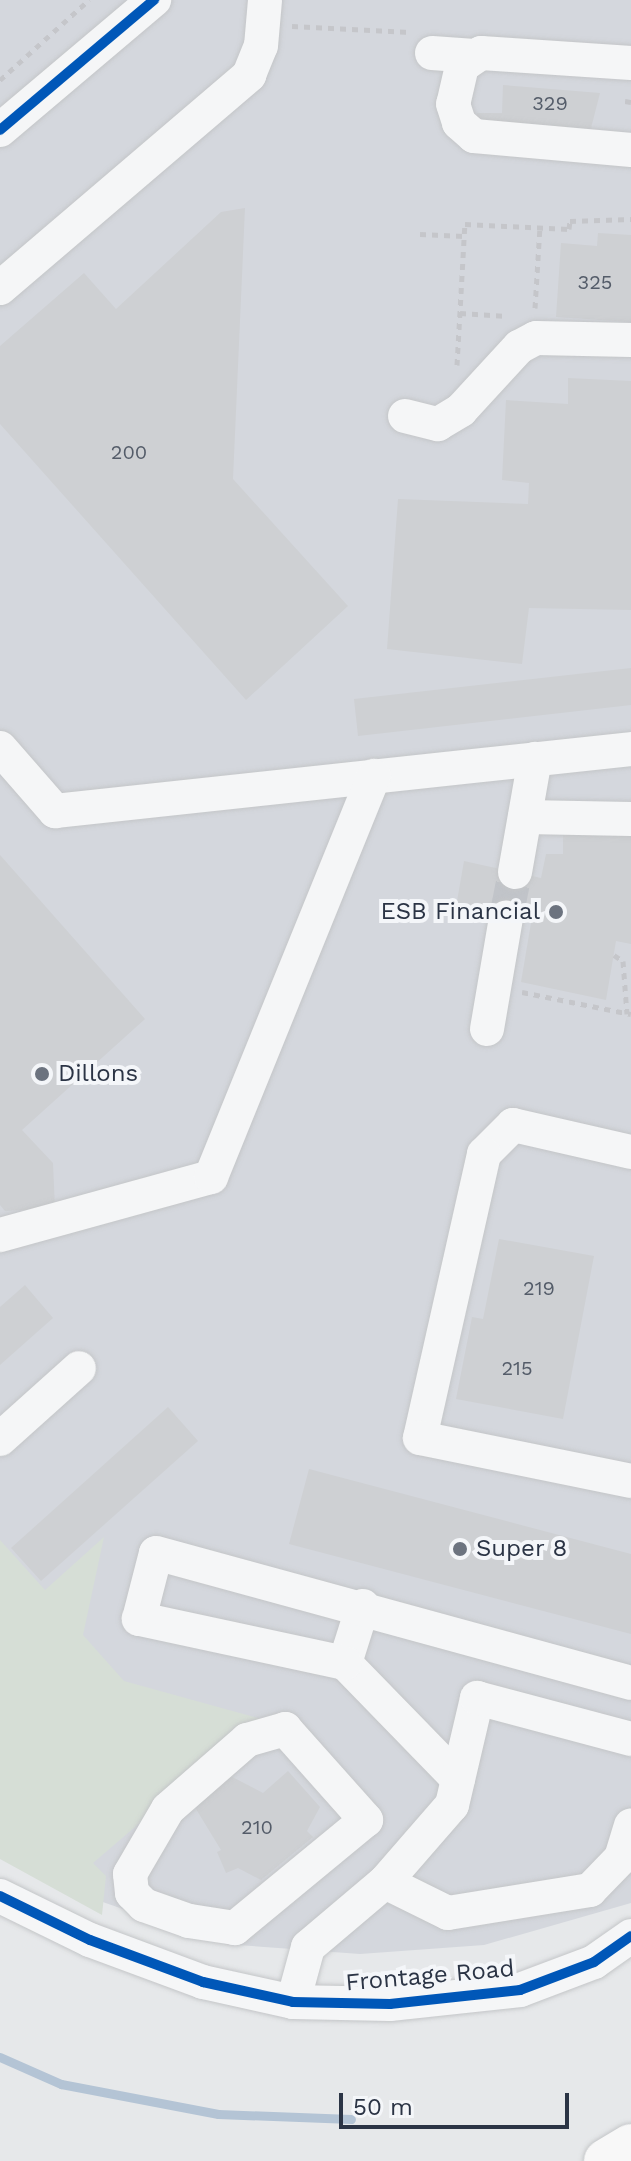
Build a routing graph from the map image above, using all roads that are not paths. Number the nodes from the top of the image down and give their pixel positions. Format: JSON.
{"nodes":[{"id":1,"x":154,"y":0,"type":"edge"},
{"id":2,"x":265,"y":0,"type":"edge"},
{"id":3,"x":432,"y":53,"type":"dead end"},
{"id":4,"x":471,"y":56,"type":"junction"},
{"id":5,"x":631,"y":63,"type":"edge"},
{"id":6,"x":0,"y":130,"type":"edge"},
{"id":7,"x":631,"y":150,"type":"edge"},
{"id":8,"x":0,"y":288,"type":"edge"},
{"id":9,"x":631,"y":340,"type":"edge"},
{"id":10,"x":405,"y":416,"type":"dead end"},
{"id":11,"x":631,"y":749,"type":"edge"},
{"id":12,"x":3,"y":758,"type":"edge"},
{"id":13,"x":535,"y":759,"type":"junction"},
{"id":14,"x":374,"y":776,"type":"junction"},
{"id":15,"x":525,"y":817,"type":"junction"},
{"id":16,"x":631,"y":819,"type":"edge"},
{"id":17,"x":515,"y":872,"type":"tunnel mouth"},
{"id":18,"x":506,"y":918,"type":"tunnel mouth"},
{"id":19,"x":487,"y":1029,"type":"dead end"},
{"id":20,"x":631,"y":1152,"type":"edge"},
{"id":21,"x":0,"y":1235,"type":"edge"},
{"id":22,"x":79,"y":1368,"type":"dead end"},
{"id":23,"x":0,"y":1439,"type":"edge"},
{"id":24,"x":631,"y":1481,"type":"edge"},
{"id":25,"x":363,"y":1606,"type":"junction"},
{"id":26,"x":345,"y":1663,"type":"junction"},
{"id":27,"x":631,"y":1683,"type":"edge"},
{"id":28,"x":631,"y":1739,"type":"edge"},
{"id":29,"x":458,"y":1779,"type":"junction"},
{"id":30,"x":631,"y":1826,"type":"edge"},
{"id":31,"x":385,"y":1882,"type":"junction"},
{"id":32,"x":0,"y":1896,"type":"edge"},
{"id":33,"x":189,"y":1921,"type":"junction"},
{"id":34,"x":631,"y":1936,"type":"edge"},
{"id":35,"x":172,"y":1971,"type":"junction"},
{"id":36,"x":293,"y":2002,"type":"junction"},
{"id":37,"x":631,"y":2146,"type":"edge"},
{"id":38,"x":606,"y":2161,"type":"edge"}],
"edges":[{"from":1,"to":6,"type":"street"},
{"from":2,"to":8,"type":"street"},
{"from":3,"to":4,"type":"street"},
{"from":4,"to":5,"type":"street"},
{"from":4,"to":7,"type":"street"},
{"from":9,"to":10,"type":"street"},
{"from":11,"to":13,"type":"street"},
{"from":12,"to":14,"type":"street"},
{"from":13,"to":14,"type":"street"},
{"from":13,"to":15,"type":"street"},
{"from":14,"to":21,"type":"street"},
{"from":15,"to":16,"type":"street"},
{"from":15,"to":17,"type":"street"},
{"from":18,"to":19,"type":"street"},
{"from":20,"to":24,"type":"street"},
{"from":22,"to":23,"type":"street"},
{"from":25,"to":26,"type":"street"},
{"from":25,"to":26,"type":"street"},
{"from":25,"to":27,"type":"street"},
{"from":26,"to":29,"type":"street"},
{"from":28,"to":29,"type":"street"},
{"from":29,"to":31,"type":"street"},
{"from":30,"to":31,"type":"street"},
{"from":31,"to":36,"type":"street"},
{"from":32,"to":35,"type":"street","name":"Frontage Road"},
{"from":33,"to":33,"type":"street"},
{"from":33,"to":35,"type":"street"},
{"from":34,"to":36,"type":"street","name":"Frontage Road"},
{"from":35,"to":36,"type":"street","name":"Frontage Road"},
{"from":37,"to":38,"type":"highway"}]}
